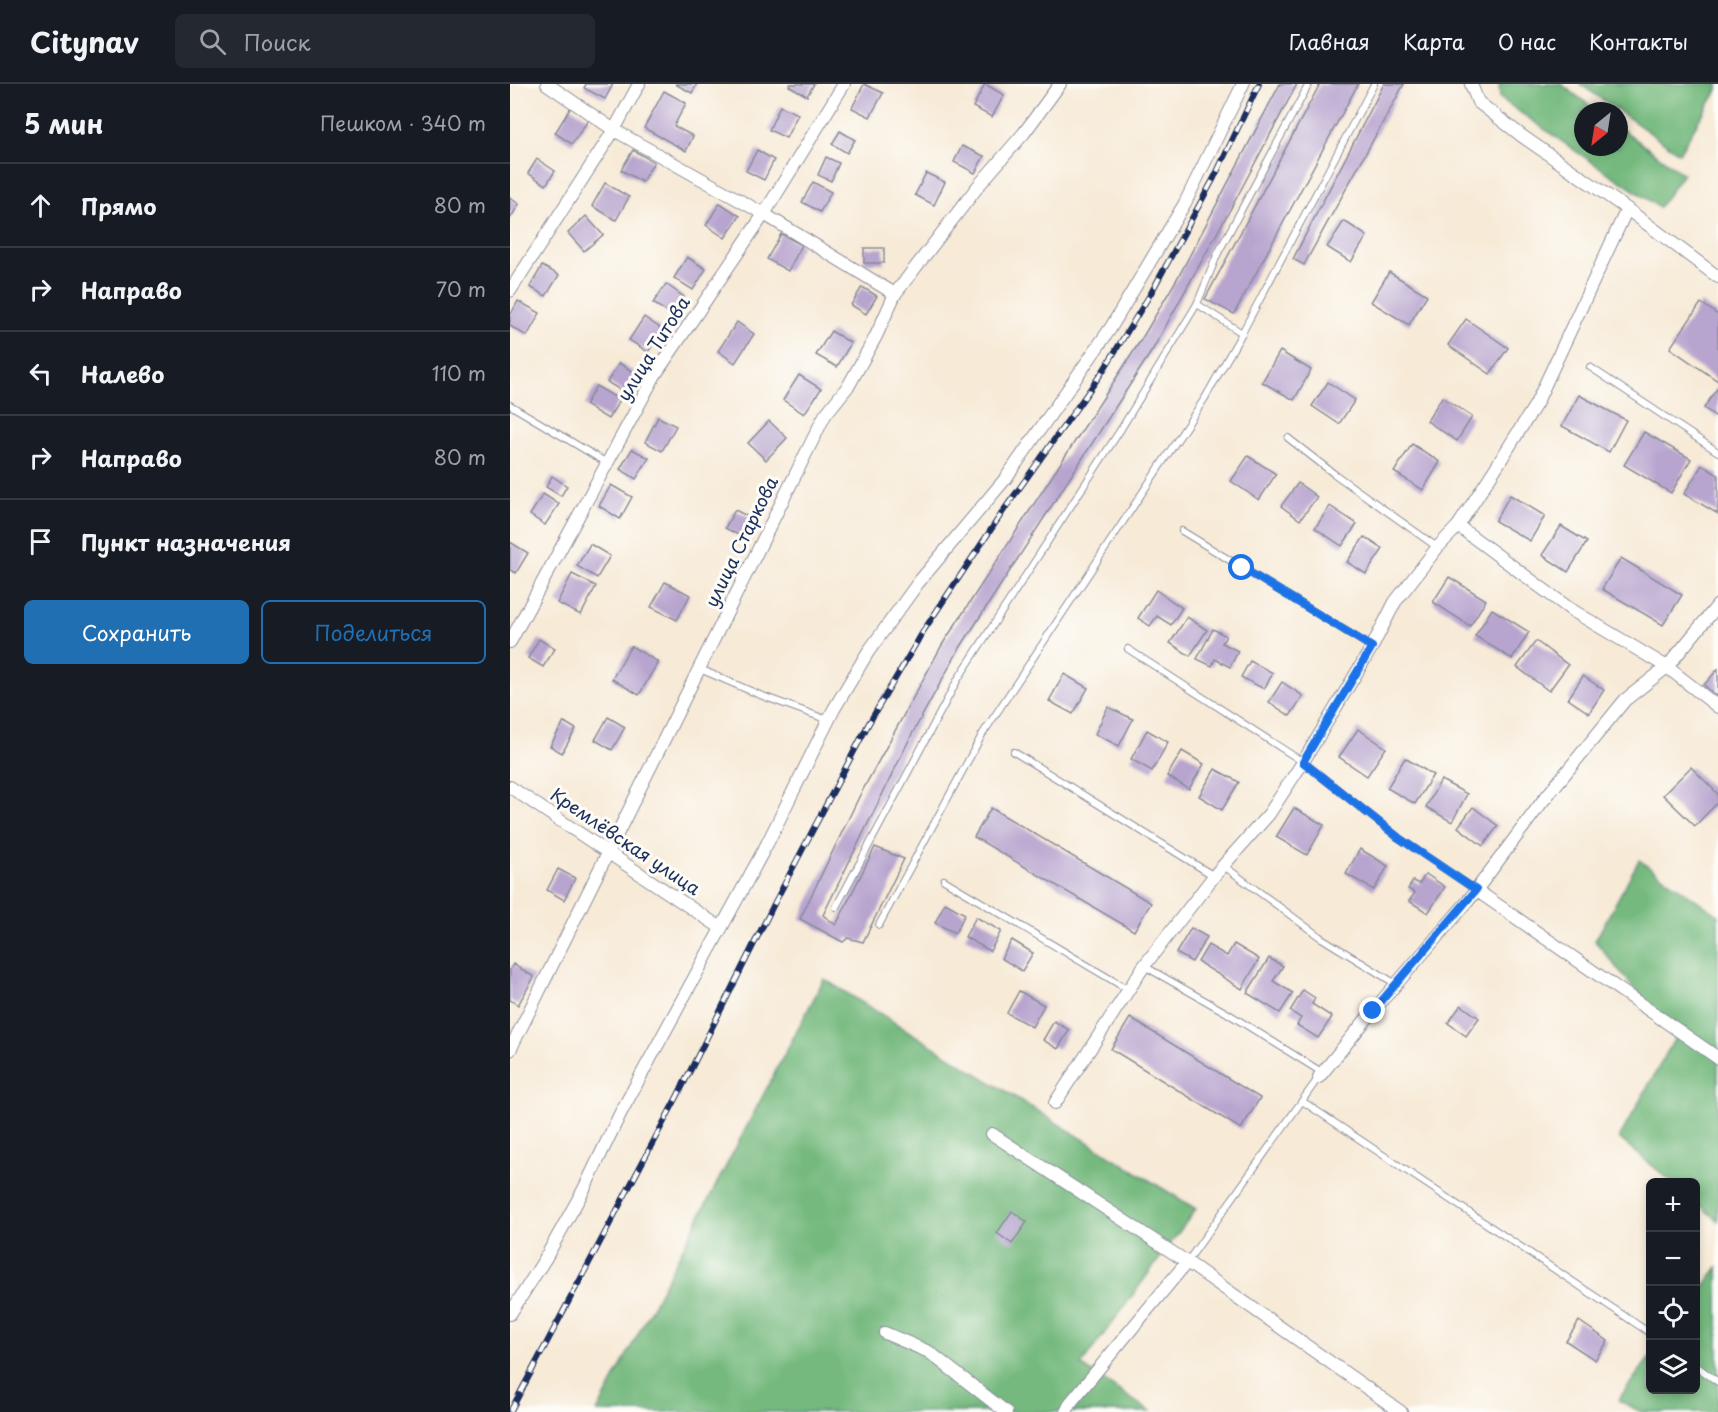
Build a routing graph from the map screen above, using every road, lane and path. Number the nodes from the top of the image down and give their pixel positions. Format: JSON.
{"nodes":[{"id":1,"x":547,"y":84,"type":"edge"},
{"id":2,"x":639,"y":84,"type":"edge"},
{"id":3,"x":844,"y":84,"type":"edge"},
{"id":4,"x":1060,"y":84,"type":"edge"},
{"id":5,"x":1243,"y":84,"type":"edge"},
{"id":6,"x":1309,"y":84,"type":"edge"},
{"id":7,"x":1374,"y":84,"type":"edge"},
{"id":8,"x":1471,"y":84,"type":"edge"},
{"id":9,"x":614,"y":130,"type":"junction"},
{"id":10,"x":1627,"y":209,"type":"junction"},
{"id":11,"x":764,"y":214,"type":"junction"},
{"id":12,"x":1718,"y":277,"type":"edge"},
{"id":13,"x":510,"y":291,"type":"edge"},
{"id":14,"x":895,"y":294,"type":"junction"},
{"id":15,"x":1197,"y":304,"type":"junction"},
{"id":16,"x":1242,"y":333,"type":"junction"},
{"id":17,"x":1590,"y":367,"type":"dead end"},
{"id":18,"x":510,"y":405,"type":"edge"},
{"id":19,"x":1288,"y":438,"type":"dead end"},
{"id":20,"x":1718,"y":452,"type":"edge"},
{"id":21,"x":607,"y":464,"type":"junction"},
{"id":22,"x":1458,"y":526,"type":"junction"},
{"id":23,"x":1182,"y":531,"type":"dead end"},
{"id":24,"x":1437,"y":548,"type":"junction"},
{"id":25,"x":1718,"y":605,"type":"edge"},
{"id":26,"x":510,"y":642,"type":"edge"},
{"id":27,"x":1372,"y":647,"type":"junction"},
{"id":28,"x":1128,"y":649,"type":"dead end"},
{"id":29,"x":1667,"y":667,"type":"junction"},
{"id":30,"x":700,"y":669,"type":"junction"},
{"id":31,"x":1718,"y":707,"type":"edge"},
{"id":32,"x":828,"y":720,"type":"junction"},
{"id":33,"x":1014,"y":752,"type":"dead end"},
{"id":34,"x":1303,"y":762,"type":"junction"},
{"id":35,"x":510,"y":787,"type":"edge"},
{"id":36,"x":609,"y":853,"type":"junction"},
{"id":37,"x":1224,"y":865,"type":"junction"},
{"id":38,"x":1214,"y":876,"type":"junction"},
{"id":39,"x":944,"y":880,"type":"dead end"},
{"id":40,"x":1476,"y":890,"type":"junction"},
{"id":41,"x":836,"y":907,"type":"dead end"},
{"id":42,"x":879,"y":925,"type":"dead end"},
{"id":43,"x":721,"y":928,"type":"junction"},
{"id":44,"x":1144,"y":966,"type":"junction"},
{"id":45,"x":1397,"y":984,"type":"junction"},
{"id":46,"x":1128,"y":989,"type":"junction"},
{"id":47,"x":510,"y":1050,"type":"edge"},
{"id":48,"x":1718,"y":1058,"type":"edge"},
{"id":49,"x":1321,"y":1075,"type":"junction"},
{"id":50,"x":1302,"y":1101,"type":"junction"},
{"id":51,"x":1055,"y":1103,"type":"dead end"},
{"id":52,"x":992,"y":1134,"type":"dead end"},
{"id":53,"x":1187,"y":1262,"type":"junction"},
{"id":54,"x":510,"y":1314,"type":"edge"},
{"id":55,"x":1646,"y":1330,"type":"edge"},
{"id":56,"x":885,"y":1333,"type":"dead end"},
{"id":57,"x":1700,"y":1369,"type":"edge"},
{"id":58,"x":1718,"y":1382,"type":"edge"},
{"id":59,"x":1006,"y":1412,"type":"edge"},
{"id":60,"x":1066,"y":1412,"type":"edge"},
{"id":61,"x":1401,"y":1412,"type":"edge"}],
"edges":[{"from":1,"to":9,"type":"street"},
{"from":2,"to":9,"type":"street"},
{"from":3,"to":11,"type":"street","name":"улица Титова"},
{"from":4,"to":14,"type":"street","name":"улица Старкова"},
{"from":5,"to":32,"type":"street"},
{"from":6,"to":15,"type":"lane"},
{"from":7,"to":16,"type":"lane"},
{"from":8,"to":10,"type":"street"},
{"from":9,"to":11,"type":"street"},
{"from":9,"to":13,"type":"street"},
{"from":10,"to":12,"type":"street"},
{"from":10,"to":22,"type":"street"},
{"from":11,"to":14,"type":"street"},
{"from":11,"to":21,"type":"street","name":"улица Титова"},
{"from":14,"to":30,"type":"street","name":"улица Старкова"},
{"from":15,"to":16,"type":"lane"},
{"from":15,"to":41,"type":"lane"},
{"from":16,"to":42,"type":"lane"},
{"from":17,"to":20,"type":"lane"},
{"from":18,"to":21,"type":"lane"},
{"from":19,"to":24,"type":"lane"},
{"from":21,"to":26,"type":"street","name":"улица Титова"},
{"from":22,"to":24,"type":"street"},
{"from":22,"to":29,"type":"street"},
{"from":23,"to":27,"type":"lane"},
{"from":24,"to":27,"type":"street"},
{"from":25,"to":29,"type":"street"},
{"from":27,"to":34,"type":"street"},
{"from":28,"to":34,"type":"lane"},
{"from":29,"to":31,"type":"street"},
{"from":29,"to":40,"type":"street"},
{"from":30,"to":32,"type":"lane"},
{"from":30,"to":36,"type":"street","name":"улица Старкова"},
{"from":32,"to":43,"type":"street"},
{"from":33,"to":38,"type":"lane"},
{"from":34,"to":37,"type":"street"},
{"from":34,"to":40,"type":"lane"},
{"from":35,"to":36,"type":"street","name":"Кремлёвская улица"},
{"from":36,"to":43,"type":"street","name":"Кремлёвская улица"},
{"from":36,"to":47,"type":"street","name":"улица Старкова"},
{"from":37,"to":38,"type":"street"},
{"from":37,"to":45,"type":"lane"},
{"from":38,"to":44,"type":"street"},
{"from":39,"to":46,"type":"lane"},
{"from":40,"to":45,"type":"street"},
{"from":40,"to":48,"type":"street"},
{"from":43,"to":54,"type":"street"},
{"from":44,"to":46,"type":"street"},
{"from":44,"to":49,"type":"lane"},
{"from":45,"to":49,"type":"street"},
{"from":46,"to":51,"type":"street"},
{"from":49,"to":50,"type":"lane"},
{"from":50,"to":53,"type":"lane"},
{"from":50,"to":55,"type":"lane"},
{"from":52,"to":53,"type":"street"},
{"from":53,"to":60,"type":"street"},
{"from":53,"to":61,"type":"street"},
{"from":56,"to":59,"type":"street"},
{"from":57,"to":58,"type":"lane"}]}
